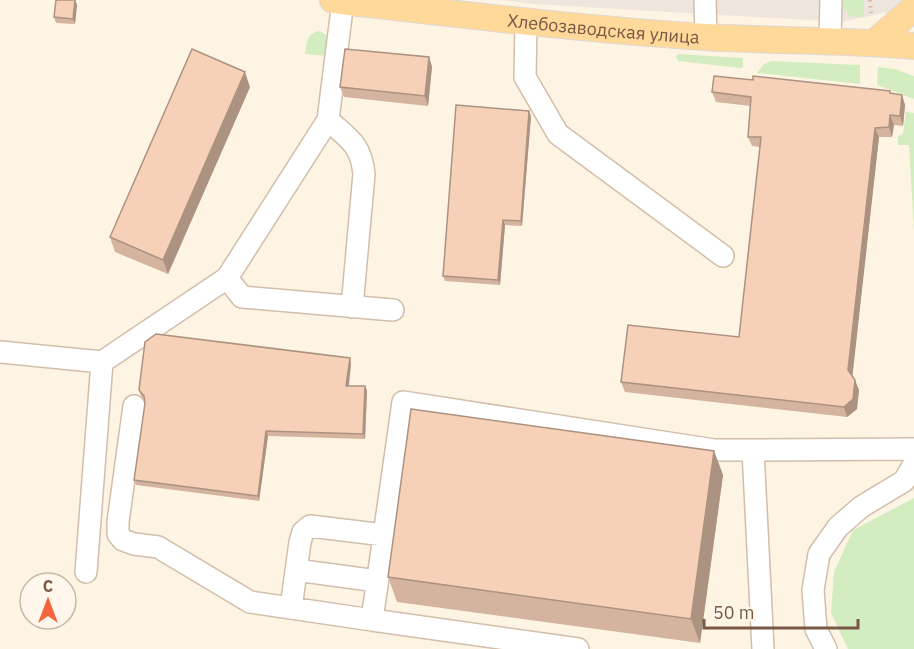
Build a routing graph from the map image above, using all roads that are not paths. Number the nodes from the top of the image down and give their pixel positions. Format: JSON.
{"nodes":[{"id":1,"x":705,"y":0,"type":"edge"},
{"id":2,"x":831,"y":0,"type":"edge"},
{"id":3,"x":338,"y":1,"type":"edge"},
{"id":4,"x":471,"y":8,"type":"edge"},
{"id":5,"x":914,"y":8,"type":"edge"},
{"id":6,"x":526,"y":22,"type":"junction"},
{"id":7,"x":914,"y":28,"type":"edge"},
{"id":8,"x":706,"y":37,"type":"junction"},
{"id":9,"x":830,"y":40,"type":"junction"},
{"id":10,"x":874,"y":43,"type":"junction"},
{"id":11,"x":914,"y":46,"type":"edge"},
{"id":12,"x":914,"y":64,"type":"edge"},
{"id":13,"x":328,"y":120,"type":"junction"},
{"id":14,"x":723,"y":256,"type":"dead end"},
{"id":15,"x":227,"y":278,"type":"junction"},
{"id":16,"x":352,"y":307,"type":"junction"},
{"id":17,"x":393,"y":310,"type":"dead end"},
{"id":18,"x":0,"y":352,"type":"edge"},
{"id":19,"x":102,"y":362,"type":"junction"},
{"id":20,"x":134,"y":406,"type":"dead end"},
{"id":21,"x":753,"y":450,"type":"junction"},
{"id":22,"x":914,"y":450,"type":"edge"},
{"id":23,"x":914,"y":464,"type":"edge"},
{"id":24,"x":384,"y":535,"type":"junction"},
{"id":25,"x":296,"y":570,"type":"junction"},
{"id":26,"x":86,"y":572,"type":"dead end"},
{"id":27,"x":377,"y":581,"type":"junction"},
{"id":28,"x":291,"y":608,"type":"junction"},
{"id":29,"x":372,"y":620,"type":"junction"},
{"id":30,"x":578,"y":649,"type":"edge"},
{"id":31,"x":763,"y":649,"type":"edge"},
{"id":32,"x":826,"y":649,"type":"edge"}],
"edges":[{"from":1,"to":8,"type":"lane"},
{"from":2,"to":9,"type":"lane"},
{"from":3,"to":4,"type":"main road","name":"Хлебозаводская улица"},
{"from":3,"to":13,"type":"lane"},
{"from":4,"to":6,"type":"main road","name":"Хлебозаводская улица"},
{"from":5,"to":10,"type":"main road"},
{"from":6,"to":8,"type":"main road","name":"Хлебозаводская улица"},
{"from":6,"to":14,"type":"lane"},
{"from":7,"to":10,"type":"main road"},
{"from":8,"to":9,"type":"main road","name":"Хлебозаводская улица"},
{"from":9,"to":10,"type":"main road","name":"Хлебозаводская улица"},
{"from":10,"to":11,"type":"main road","name":"Хлебозаводская улица"},
{"from":10,"to":12,"type":"main road"},
{"from":13,"to":15,"type":"lane"},
{"from":13,"to":16,"type":"lane"},
{"from":15,"to":16,"type":"lane"},
{"from":15,"to":19,"type":"lane"},
{"from":16,"to":17,"type":"lane"},
{"from":18,"to":19,"type":"lane"},
{"from":19,"to":26,"type":"lane"},
{"from":20,"to":28,"type":"lane"},
{"from":21,"to":22,"type":"lane"},
{"from":21,"to":24,"type":"lane"},
{"from":21,"to":31,"type":"lane"},
{"from":23,"to":32,"type":"lane"},
{"from":24,"to":25,"type":"lane"},
{"from":24,"to":27,"type":"lane"},
{"from":25,"to":27,"type":"lane"},
{"from":25,"to":28,"type":"lane"},
{"from":27,"to":29,"type":"lane"},
{"from":28,"to":29,"type":"lane"},
{"from":29,"to":30,"type":"lane"}]}
